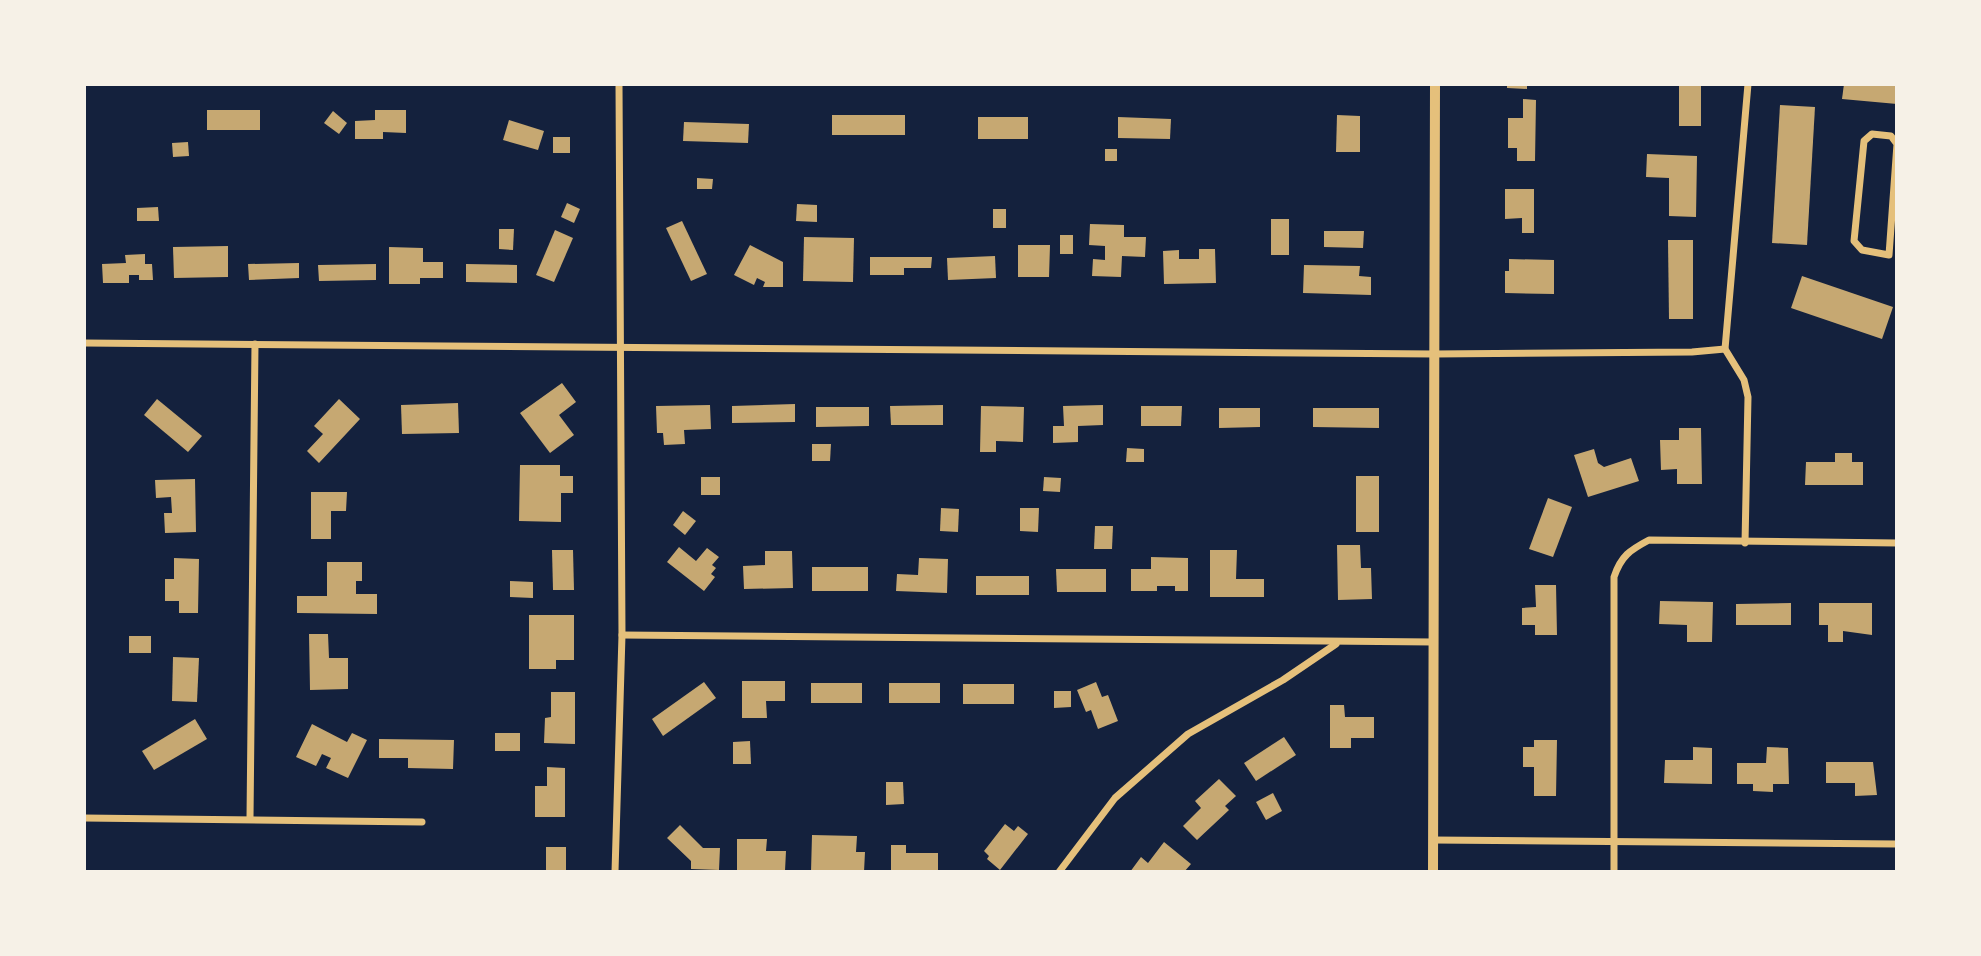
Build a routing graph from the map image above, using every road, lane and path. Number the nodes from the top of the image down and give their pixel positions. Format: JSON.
{"nodes":[{"id":1,"x":618,"y":84,"type":"edge"},
{"id":2,"x":1434,"y":84,"type":"edge"},
{"id":3,"x":1748,"y":84,"type":"edge"},
{"id":4,"x":1893,"y":255,"type":"edge"},
{"id":5,"x":84,"y":343,"type":"edge"},
{"id":6,"x":254,"y":344,"type":"junction"},
{"id":7,"x":618,"y":346,"type":"junction"},
{"id":8,"x":1725,"y":349,"type":"junction"},
{"id":9,"x":1434,"y":354,"type":"junction"},
{"id":10,"x":1745,"y":543,"type":"junction"},
{"id":11,"x":1897,"y":543,"type":"edge"},
{"id":12,"x":622,"y":635,"type":"junction"},
{"id":13,"x":1433,"y":642,"type":"junction"},
{"id":14,"x":1338,"y":643,"type":"junction"},
{"id":15,"x":84,"y":818,"type":"edge"},
{"id":16,"x":250,"y":818,"type":"junction"},
{"id":17,"x":422,"y":822,"type":"dead end"},
{"id":18,"x":1433,"y":840,"type":"junction"},
{"id":19,"x":1614,"y":841,"type":"junction"},
{"id":20,"x":1897,"y":844,"type":"edge"},
{"id":21,"x":615,"y":872,"type":"edge"},
{"id":22,"x":1059,"y":872,"type":"edge"},
{"id":23,"x":1433,"y":872,"type":"edge"},
{"id":24,"x":1614,"y":872,"type":"edge"}],
"edges":[{"from":1,"to":7,"type":"street"},
{"from":2,"to":9,"type":"street"},
{"from":3,"to":8,"type":"street"},
{"from":4,"to":4,"type":"street"},
{"from":5,"to":6,"type":"street"},
{"from":6,"to":7,"type":"street"},
{"from":6,"to":16,"type":"street"},
{"from":7,"to":9,"type":"street"},
{"from":7,"to":12,"type":"street"},
{"from":8,"to":9,"type":"street"},
{"from":8,"to":10,"type":"street"},
{"from":9,"to":13,"type":"street"},
{"from":10,"to":11,"type":"street"},
{"from":10,"to":19,"type":"street"},
{"from":12,"to":14,"type":"street"},
{"from":12,"to":21,"type":"street"},
{"from":13,"to":14,"type":"street"},
{"from":13,"to":18,"type":"street"},
{"from":14,"to":22,"type":"street"},
{"from":15,"to":16,"type":"street"},
{"from":16,"to":17,"type":"street"},
{"from":18,"to":19,"type":"street"},
{"from":18,"to":23,"type":"street"},
{"from":19,"to":20,"type":"street"},
{"from":19,"to":24,"type":"street"}]}
